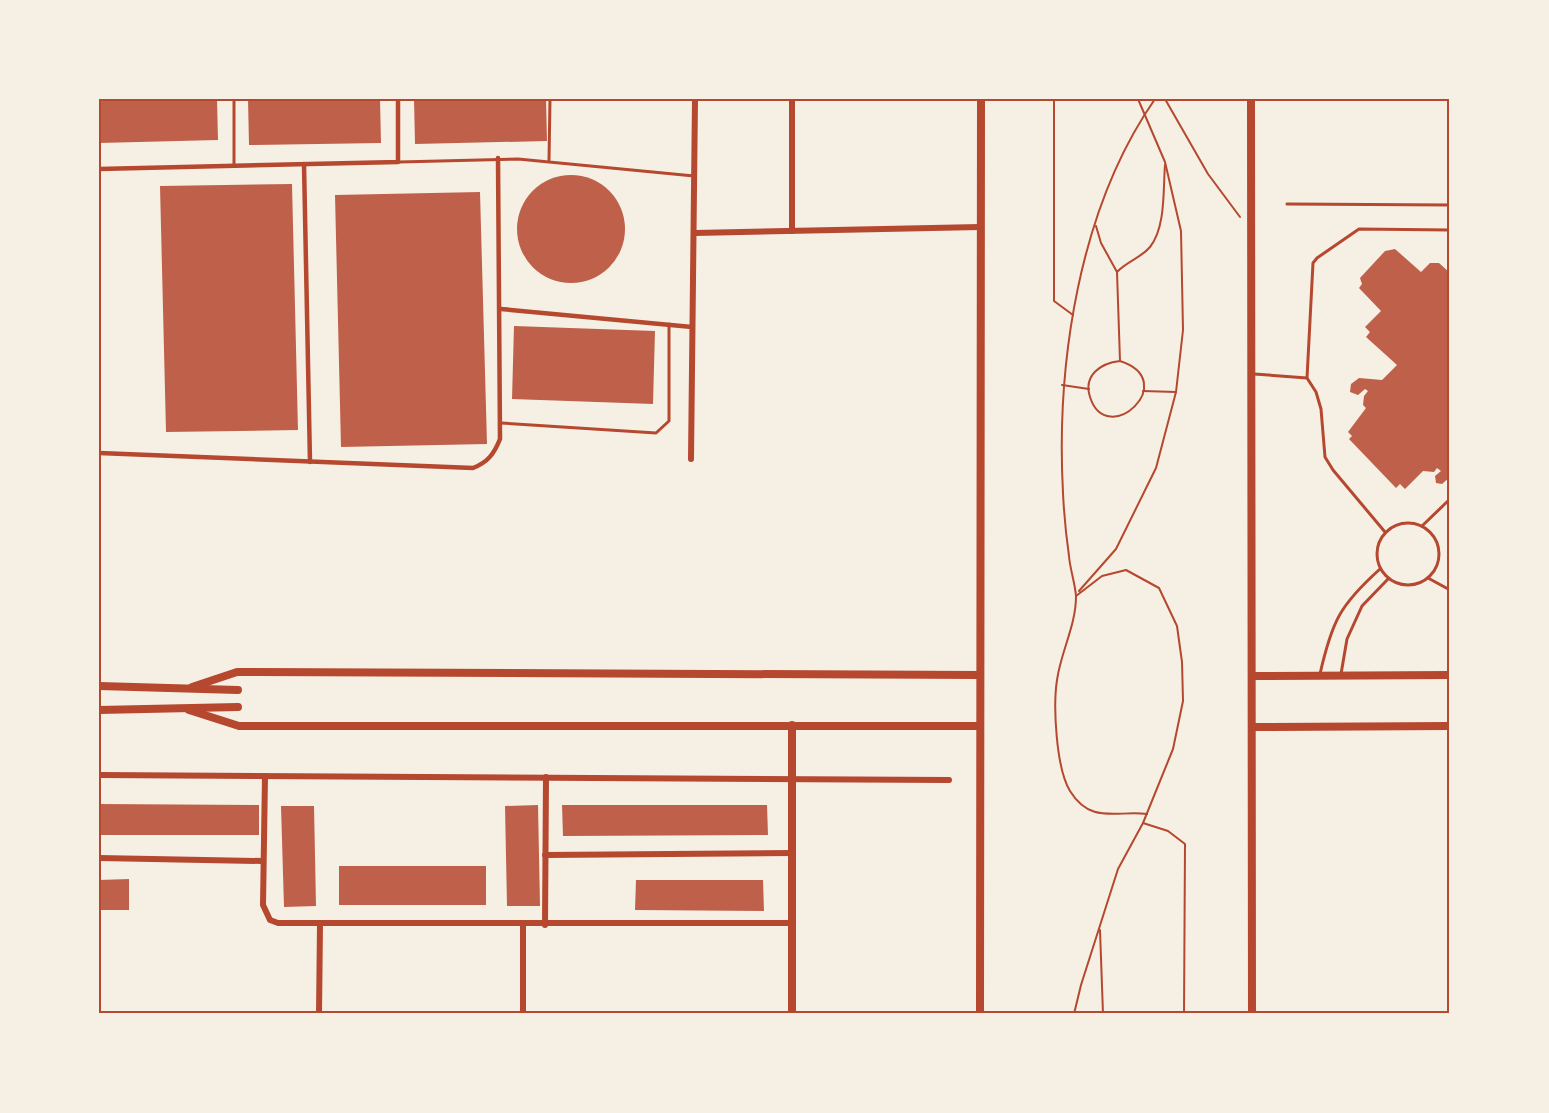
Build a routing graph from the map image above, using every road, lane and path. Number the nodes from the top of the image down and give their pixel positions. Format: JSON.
{"nodes":[{"id":1,"x":234,"y":99,"type":"edge"},
{"id":2,"x":398,"y":99,"type":"edge"},
{"id":3,"x":550,"y":99,"type":"edge"},
{"id":4,"x":695,"y":99,"type":"edge"},
{"id":5,"x":792,"y":99,"type":"edge"},
{"id":6,"x":981,"y":99,"type":"edge"},
{"id":7,"x":1054,"y":99,"type":"edge"},
{"id":8,"x":1138,"y":99,"type":"edge"},
{"id":9,"x":1155,"y":99,"type":"edge"},
{"id":10,"x":1165,"y":99,"type":"edge"},
{"id":11,"x":1251,"y":99,"type":"edge"},
{"id":12,"x":1145,"y":113,"type":"junction"},
{"id":13,"x":498,"y":158,"type":"junction"},
{"id":14,"x":549,"y":161,"type":"junction"},
{"id":15,"x":398,"y":162,"type":"junction"},
{"id":16,"x":1165,"y":162,"type":"junction"},
{"id":17,"x":304,"y":164,"type":"junction"},
{"id":18,"x":234,"y":166,"type":"junction"},
{"id":19,"x":99,"y":169,"type":"edge"},
{"id":20,"x":696,"y":176,"type":"junction"},
{"id":21,"x":1287,"y":204,"type":"dead end"},
{"id":22,"x":1450,"y":205,"type":"edge"},
{"id":23,"x":1096,"y":225,"type":"junction"},
{"id":24,"x":980,"y":227,"type":"junction"},
{"id":25,"x":1450,"y":230,"type":"edge"},
{"id":26,"x":792,"y":231,"type":"junction"},
{"id":27,"x":1251,"y":232,"type":"junction"},
{"id":28,"x":695,"y":233,"type":"junction"},
{"id":29,"x":1118,"y":272,"type":"junction"},
{"id":30,"x":501,"y":309,"type":"junction"},
{"id":31,"x":1073,"y":315,"type":"junction"},
{"id":32,"x":669,"y":324,"type":"junction"},
{"id":33,"x":692,"y":327,"type":"junction"},
{"id":34,"x":1120,"y":361,"type":"junction"},
{"id":35,"x":1251,"y":374,"type":"junction"},
{"id":36,"x":1307,"y":378,"type":"junction"},
{"id":37,"x":1062,"y":385,"type":"junction"},
{"id":38,"x":1089,"y":389,"type":"junction"},
{"id":39,"x":1143,"y":391,"type":"junction"},
{"id":40,"x":1176,"y":392,"type":"junction"},
{"id":41,"x":501,"y":423,"type":"junction"},
{"id":42,"x":99,"y":453,"type":"edge"},
{"id":43,"x":691,"y":459,"type":"dead end"},
{"id":44,"x":310,"y":462,"type":"junction"},
{"id":45,"x":1450,"y":499,"type":"edge"},
{"id":46,"x":1422,"y":526,"type":"junction"},
{"id":47,"x":1385,"y":532,"type":"junction"},
{"id":48,"x":1380,"y":569,"type":"junction"},
{"id":49,"x":1428,"y":578,"type":"junction"},
{"id":50,"x":1388,"y":579,"type":"junction"},
{"id":51,"x":1450,"y":590,"type":"edge"},
{"id":52,"x":1076,"y":596,"type":"junction"},
{"id":53,"x":980,"y":675,"type":"junction"},
{"id":54,"x":1340,"y":675,"type":"junction"},
{"id":55,"x":1450,"y":675,"type":"edge"},
{"id":56,"x":1252,"y":676,"type":"junction"},
{"id":57,"x":1319,"y":676,"type":"junction"},
{"id":58,"x":99,"y":686,"type":"edge"},
{"id":59,"x":188,"y":689,"type":"junction"},
{"id":60,"x":238,"y":690,"type":"dead end"},
{"id":61,"x":238,"y":707,"type":"dead end"},
{"id":62,"x":185,"y":708,"type":"junction"},
{"id":63,"x":99,"y":710,"type":"edge"},
{"id":64,"x":792,"y":725,"type":"junction"},
{"id":65,"x":980,"y":726,"type":"junction"},
{"id":66,"x":1450,"y":726,"type":"edge"},
{"id":67,"x":1252,"y":727,"type":"junction"},
{"id":68,"x":99,"y":775,"type":"edge"},
{"id":69,"x":265,"y":776,"type":"junction"},
{"id":70,"x":546,"y":777,"type":"junction"},
{"id":71,"x":792,"y":778,"type":"junction"},
{"id":72,"x":949,"y":780,"type":"dead end"},
{"id":73,"x":1147,"y":814,"type":"junction"},
{"id":74,"x":1143,"y":823,"type":"junction"},
{"id":75,"x":792,"y":853,"type":"junction"},
{"id":76,"x":545,"y":855,"type":"junction"},
{"id":77,"x":99,"y":858,"type":"edge"},
{"id":78,"x":262,"y":861,"type":"junction"},
{"id":79,"x":792,"y":923,"type":"junction"},
{"id":80,"x":320,"y":924,"type":"junction"},
{"id":81,"x":523,"y":925,"type":"junction"},
{"id":82,"x":545,"y":925,"type":"junction"},
{"id":83,"x":1100,"y":926,"type":"junction"},
{"id":84,"x":319,"y":1014,"type":"edge"},
{"id":85,"x":523,"y":1014,"type":"edge"},
{"id":86,"x":792,"y":1014,"type":"edge"},
{"id":87,"x":980,"y":1014,"type":"edge"},
{"id":88,"x":1074,"y":1014,"type":"edge"},
{"id":89,"x":1103,"y":1014,"type":"edge"},
{"id":90,"x":1184,"y":1014,"type":"edge"},
{"id":91,"x":1252,"y":1014,"type":"edge"}],
"edges":[{"from":1,"to":18,"type":"lane"},
{"from":2,"to":15,"type":"street"},
{"from":3,"to":14,"type":"lane"},
{"from":4,"to":20,"type":"street"},
{"from":5,"to":26,"type":"street"},
{"from":6,"to":24,"type":"street"},
{"from":7,"to":31,"type":"path"},
{"from":8,"to":12,"type":"path"},
{"from":9,"to":12,"type":"path"},
{"from":10,"to":27,"type":"path"},
{"from":11,"to":27,"type":"street"},
{"from":12,"to":16,"type":"path"},
{"from":12,"to":23,"type":"path"},
{"from":13,"to":14,"type":"lane"},
{"from":13,"to":15,"type":"lane"},
{"from":13,"to":30,"type":"street"},
{"from":14,"to":20,"type":"lane"},
{"from":15,"to":17,"type":"street"},
{"from":16,"to":29,"type":"path"},
{"from":16,"to":40,"type":"path"},
{"from":17,"to":18,"type":"street"},
{"from":17,"to":44,"type":"street"},
{"from":18,"to":19,"type":"street"},
{"from":20,"to":28,"type":"street"},
{"from":21,"to":22,"type":"lane"},
{"from":23,"to":29,"type":"path"},
{"from":23,"to":31,"type":"path"},
{"from":24,"to":26,"type":"street"},
{"from":24,"to":53,"type":"street"},
{"from":25,"to":36,"type":"lane"},
{"from":26,"to":28,"type":"street"},
{"from":27,"to":35,"type":"street"},
{"from":28,"to":33,"type":"street"},
{"from":29,"to":34,"type":"path"},
{"from":30,"to":32,"type":"street"},
{"from":30,"to":41,"type":"street"},
{"from":31,"to":37,"type":"path"},
{"from":32,"to":33,"type":"street"},
{"from":32,"to":41,"type":"lane"},
{"from":33,"to":43,"type":"street"},
{"from":34,"to":38,"type":"path"},
{"from":34,"to":39,"type":"path"},
{"from":35,"to":36,"type":"lane"},
{"from":35,"to":56,"type":"street"},
{"from":36,"to":47,"type":"lane"},
{"from":37,"to":38,"type":"path"},
{"from":37,"to":52,"type":"path"},
{"from":38,"to":39,"type":"path"},
{"from":39,"to":40,"type":"path"},
{"from":40,"to":52,"type":"path"},
{"from":41,"to":44,"type":"street"},
{"from":42,"to":44,"type":"street"},
{"from":45,"to":46,"type":"lane"},
{"from":46,"to":47,"type":"lane"},
{"from":46,"to":49,"type":"lane"},
{"from":47,"to":48,"type":"lane"},
{"from":48,"to":50,"type":"lane"},
{"from":48,"to":57,"type":"lane"},
{"from":49,"to":50,"type":"lane"},
{"from":49,"to":51,"type":"lane"},
{"from":50,"to":54,"type":"lane"},
{"from":52,"to":73,"type":"path"},
{"from":52,"to":73,"type":"path"},
{"from":53,"to":59,"type":"street"},
{"from":53,"to":65,"type":"street"},
{"from":54,"to":55,"type":"street"},
{"from":54,"to":57,"type":"street"},
{"from":56,"to":57,"type":"street"},
{"from":56,"to":67,"type":"street"},
{"from":58,"to":59,"type":"main road"},
{"from":59,"to":60,"type":"main road"},
{"from":61,"to":62,"type":"main road"},
{"from":62,"to":63,"type":"main road"},
{"from":62,"to":64,"type":"street"},
{"from":64,"to":65,"type":"street"},
{"from":64,"to":71,"type":"street"},
{"from":65,"to":87,"type":"street"},
{"from":66,"to":67,"type":"street"},
{"from":67,"to":91,"type":"street"},
{"from":68,"to":69,"type":"street"},
{"from":69,"to":70,"type":"street"},
{"from":69,"to":78,"type":"street"},
{"from":70,"to":71,"type":"street"},
{"from":70,"to":76,"type":"street"},
{"from":71,"to":72,"type":"street"},
{"from":71,"to":75,"type":"street"},
{"from":73,"to":74,"type":"path"},
{"from":74,"to":83,"type":"path"},
{"from":74,"to":90,"type":"path"},
{"from":75,"to":76,"type":"street"},
{"from":75,"to":79,"type":"street"},
{"from":76,"to":82,"type":"street"},
{"from":77,"to":78,"type":"street"},
{"from":78,"to":80,"type":"street"},
{"from":79,"to":82,"type":"street"},
{"from":79,"to":86,"type":"street"},
{"from":80,"to":81,"type":"street"},
{"from":80,"to":84,"type":"street"},
{"from":81,"to":82,"type":"street"},
{"from":81,"to":85,"type":"street"},
{"from":83,"to":88,"type":"path"},
{"from":83,"to":89,"type":"path"}]}
